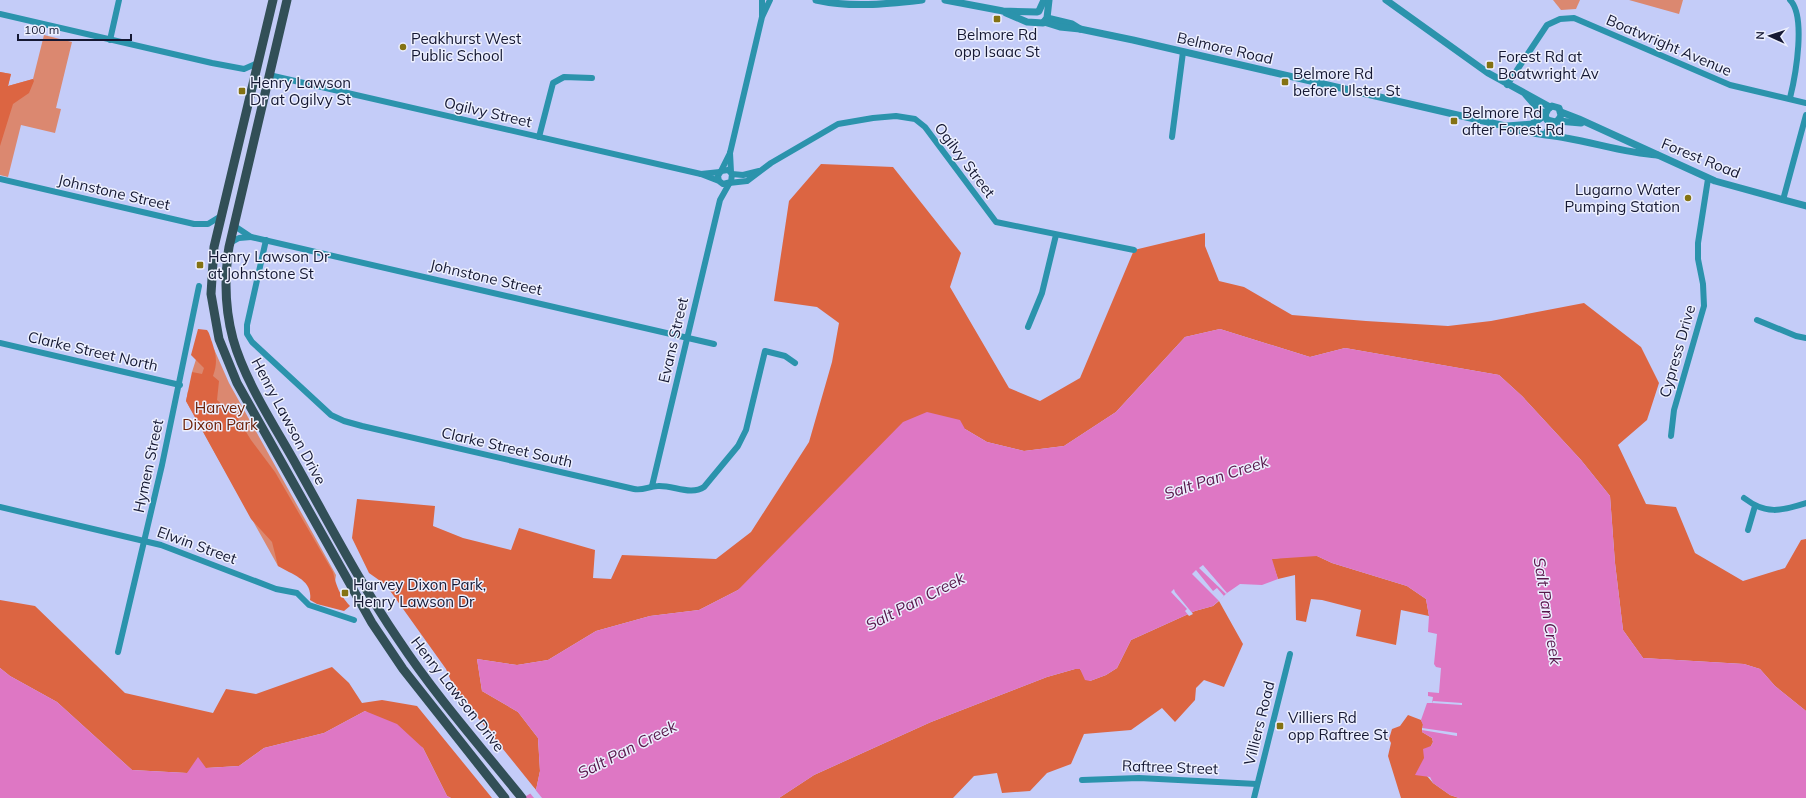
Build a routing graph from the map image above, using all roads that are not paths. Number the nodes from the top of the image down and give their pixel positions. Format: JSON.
{"nodes":[{"id":1,"x":119,"y":0,"type":"edge"},
{"id":2,"x":273,"y":0,"type":"edge"},
{"id":3,"x":287,"y":0,"type":"edge"},
{"id":4,"x":762,"y":0,"type":"edge"},
{"id":5,"x":770,"y":0,"type":"edge"},
{"id":6,"x":816,"y":0,"type":"edge"},
{"id":7,"x":922,"y":0,"type":"edge"},
{"id":8,"x":945,"y":0,"type":"edge"},
{"id":9,"x":1044,"y":0,"type":"edge"},
{"id":10,"x":1048,"y":0,"type":"edge"},
{"id":11,"x":1386,"y":0,"type":"edge"},
{"id":12,"x":1790,"y":0,"type":"edge"},
{"id":13,"x":1003,"y":11,"type":"junction"},
{"id":14,"x":1038,"y":12,"type":"junction"},
{"id":15,"x":0,"y":14,"type":"edge"},
{"id":16,"x":762,"y":17,"type":"junction"},
{"id":17,"x":1044,"y":19,"type":"junction"},
{"id":18,"x":110,"y":40,"type":"junction"},
{"id":19,"x":1183,"y":52,"type":"junction"},
{"id":20,"x":258,"y":63,"type":"junction"},
{"id":21,"x":269,"y":75,"type":"junction"},
{"id":22,"x":592,"y":78,"type":"dead end"},
{"id":23,"x":1507,"y":85,"type":"junction"},
{"id":24,"x":1790,"y":98,"type":"junction"},
{"id":25,"x":1806,"y":103,"type":"edge"},
{"id":26,"x":1547,"y":112,"type":"junction"},
{"id":27,"x":1561,"y":112,"type":"junction"},
{"id":28,"x":1806,"y":115,"type":"edge"},
{"id":29,"x":1556,"y":122,"type":"junction"},
{"id":30,"x":1589,"y":124,"type":"junction"},
{"id":31,"x":1505,"y":126,"type":"junction"},
{"id":32,"x":1546,"y":134,"type":"junction"},
{"id":33,"x":539,"y":137,"type":"junction"},
{"id":34,"x":1172,"y":137,"type":"dead end"},
{"id":35,"x":730,"y":153,"type":"junction"},
{"id":36,"x":1657,"y":155,"type":"junction"},
{"id":37,"x":720,"y":171,"type":"junction"},
{"id":38,"x":759,"y":171,"type":"junction"},
{"id":39,"x":732,"y":173,"type":"junction"},
{"id":40,"x":701,"y":174,"type":"junction"},
{"id":41,"x":0,"y":179,"type":"edge"},
{"id":42,"x":1708,"y":179,"type":"junction"},
{"id":43,"x":719,"y":181,"type":"junction"},
{"id":44,"x":729,"y":184,"type":"junction"},
{"id":45,"x":720,"y":200,"type":"junction"},
{"id":46,"x":1783,"y":200,"type":"junction"},
{"id":47,"x":1806,"y":206,"type":"edge"},
{"id":48,"x":221,"y":216,"type":"junction"},
{"id":49,"x":233,"y":225,"type":"junction"},
{"id":50,"x":1056,"y":235,"type":"junction"},
{"id":51,"x":251,"y":237,"type":"junction"},
{"id":52,"x":266,"y":240,"type":"junction"},
{"id":53,"x":229,"y":244,"type":"junction"},
{"id":54,"x":1134,"y":250,"type":"dead end"},
{"id":55,"x":199,"y":286,"type":"dead end"},
{"id":56,"x":1757,"y":320,"type":"dead end"},
{"id":57,"x":1028,"y":327,"type":"dead end"},
{"id":58,"x":687,"y":337,"type":"junction"},
{"id":59,"x":1806,"y":338,"type":"edge"},
{"id":60,"x":0,"y":344,"type":"edge"},
{"id":61,"x":714,"y":344,"type":"dead end"},
{"id":62,"x":795,"y":363,"type":"dead end"},
{"id":63,"x":180,"y":385,"type":"junction"},
{"id":64,"x":1671,"y":436,"type":"dead end"},
{"id":65,"x":652,"y":486,"type":"junction"},
{"id":66,"x":1744,"y":498,"type":"dead end"},
{"id":67,"x":1806,"y":503,"type":"edge"},
{"id":68,"x":1755,"y":506,"type":"junction"},
{"id":69,"x":0,"y":507,"type":"edge"},
{"id":70,"x":1748,"y":530,"type":"dead end"},
{"id":71,"x":145,"y":540,"type":"junction"},
{"id":72,"x":354,"y":620,"type":"dead end"},
{"id":73,"x":118,"y":652,"type":"dead end"},
{"id":74,"x":1290,"y":654,"type":"dead end"},
{"id":75,"x":1082,"y":780,"type":"dead end"},
{"id":76,"x":1257,"y":784,"type":"junction"},
{"id":77,"x":505,"y":798,"type":"edge"},
{"id":78,"x":522,"y":798,"type":"edge"},
{"id":79,"x":1254,"y":798,"type":"edge"}],
"edges":[{"from":1,"to":18,"type":"street"},
{"from":2,"to":20,"type":"main road","name":"Henry Lawson Drive"},
{"from":3,"to":21,"type":"main road","name":"Henry Lawson Drive"},
{"from":4,"to":16,"type":"street"},
{"from":5,"to":16,"type":"street"},
{"from":6,"to":7,"type":"street"},
{"from":8,"to":13,"type":"street","name":"Belmore Road"},
{"from":9,"to":14,"type":"street"},
{"from":10,"to":17,"type":"street"},
{"from":11,"to":23,"type":"street"},
{"from":12,"to":24,"type":"street"},
{"from":13,"to":14,"type":"street","name":"Belmore Road"},
{"from":13,"to":17,"type":"street","name":"Belmore Road"},
{"from":14,"to":17,"type":"street"},
{"from":14,"to":17,"type":"street"},
{"from":15,"to":18,"type":"street"},
{"from":16,"to":35,"type":"street"},
{"from":17,"to":19,"type":"street","name":"Belmore Road"},
{"from":18,"to":20,"type":"street"},
{"from":19,"to":31,"type":"street","name":"Belmore Road"},
{"from":19,"to":34,"type":"street"},
{"from":20,"to":48,"type":"main road","name":"Henry Lawson Drive"},
{"from":21,"to":33,"type":"street","name":"Ogilvy Street"},
{"from":21,"to":49,"type":"main road","name":"Henry Lawson Drive"},
{"from":22,"to":33,"type":"street"},
{"from":23,"to":24,"type":"street","name":"Boatwright Avenue"},
{"from":23,"to":26,"type":"street"},
{"from":24,"to":25,"type":"street","name":"Boatwright Avenue"},
{"from":26,"to":27,"type":"street"},
{"from":26,"to":29,"type":"street"},
{"from":26,"to":31,"type":"street","name":"Belmore Road"},
{"from":27,"to":29,"type":"street"},
{"from":27,"to":30,"type":"street","name":"Forest Road"},
{"from":28,"to":46,"type":"street"},
{"from":29,"to":30,"type":"street","name":"Forest Road"},
{"from":29,"to":32,"type":"street"},
{"from":30,"to":36,"type":"street","name":"Forest Road"},
{"from":31,"to":32,"type":"street","name":"Belmore Road"},
{"from":32,"to":36,"type":"street","name":"Belmore Road"},
{"from":33,"to":40,"type":"street","name":"Ogilvy Street"},
{"from":35,"to":37,"type":"street"},
{"from":35,"to":39,"type":"street"},
{"from":36,"to":42,"type":"street","name":"Forest Road"},
{"from":37,"to":39,"type":"street"},
{"from":37,"to":40,"type":"street","name":"Ogilvy Street"},
{"from":37,"to":43,"type":"street"},
{"from":38,"to":39,"type":"street","name":"Ogilvy Street"},
{"from":38,"to":44,"type":"street","name":"Ogilvy Street"},
{"from":38,"to":50,"type":"street","name":"Ogilvy Street"},
{"from":39,"to":44,"type":"street"},
{"from":40,"to":43,"type":"street","name":"Ogilvy Street"},
{"from":41,"to":48,"type":"street","name":"Johnstone Street"},
{"from":42,"to":46,"type":"street","name":"Forest Road"},
{"from":42,"to":64,"type":"street","name":"Cypress Drive"},
{"from":43,"to":44,"type":"street"},
{"from":43,"to":45,"type":"street","name":"Evans Street"},
{"from":44,"to":45,"type":"street","name":"Evans Street"},
{"from":45,"to":58,"type":"street","name":"Evans Street"},
{"from":46,"to":47,"type":"street","name":"Forest Road"},
{"from":48,"to":77,"type":"main road","name":"Henry Lawson Drive"},
{"from":49,"to":51,"type":"street","name":"Johnstone Street"},
{"from":49,"to":53,"type":"main road","name":"Henry Lawson Drive"},
{"from":50,"to":54,"type":"street","name":"Ogilvy Street"},
{"from":50,"to":57,"type":"street"},
{"from":51,"to":52,"type":"street","name":"Johnstone Street"},
{"from":51,"to":53,"type":"street","name":"Johnstone Street"},
{"from":52,"to":58,"type":"street","name":"Johnstone Street"},
{"from":52,"to":65,"type":"street","name":"Clarke Street South"},
{"from":53,"to":78,"type":"main road","name":"Henry Lawson Drive"},
{"from":55,"to":63,"type":"street","name":"Hymen Street"},
{"from":56,"to":59,"type":"street"},
{"from":58,"to":61,"type":"street","name":"Johnstone Street"},
{"from":58,"to":65,"type":"street","name":"Evans Street"},
{"from":60,"to":63,"type":"street","name":"Clarke Street North"},
{"from":62,"to":65,"type":"street","name":"Clarke Street South"},
{"from":63,"to":71,"type":"street","name":"Hymen Street"},
{"from":66,"to":68,"type":"street"},
{"from":67,"to":68,"type":"street"},
{"from":68,"to":70,"type":"street"},
{"from":69,"to":71,"type":"street","name":"Elwin Street"},
{"from":71,"to":72,"type":"street","name":"Elwin Street"},
{"from":71,"to":73,"type":"street","name":"Hymen Street"},
{"from":74,"to":76,"type":"street","name":"Villiers Road"},
{"from":75,"to":76,"type":"street","name":"Raftree Street"},
{"from":76,"to":79,"type":"street","name":"Villiers Road"}]}
